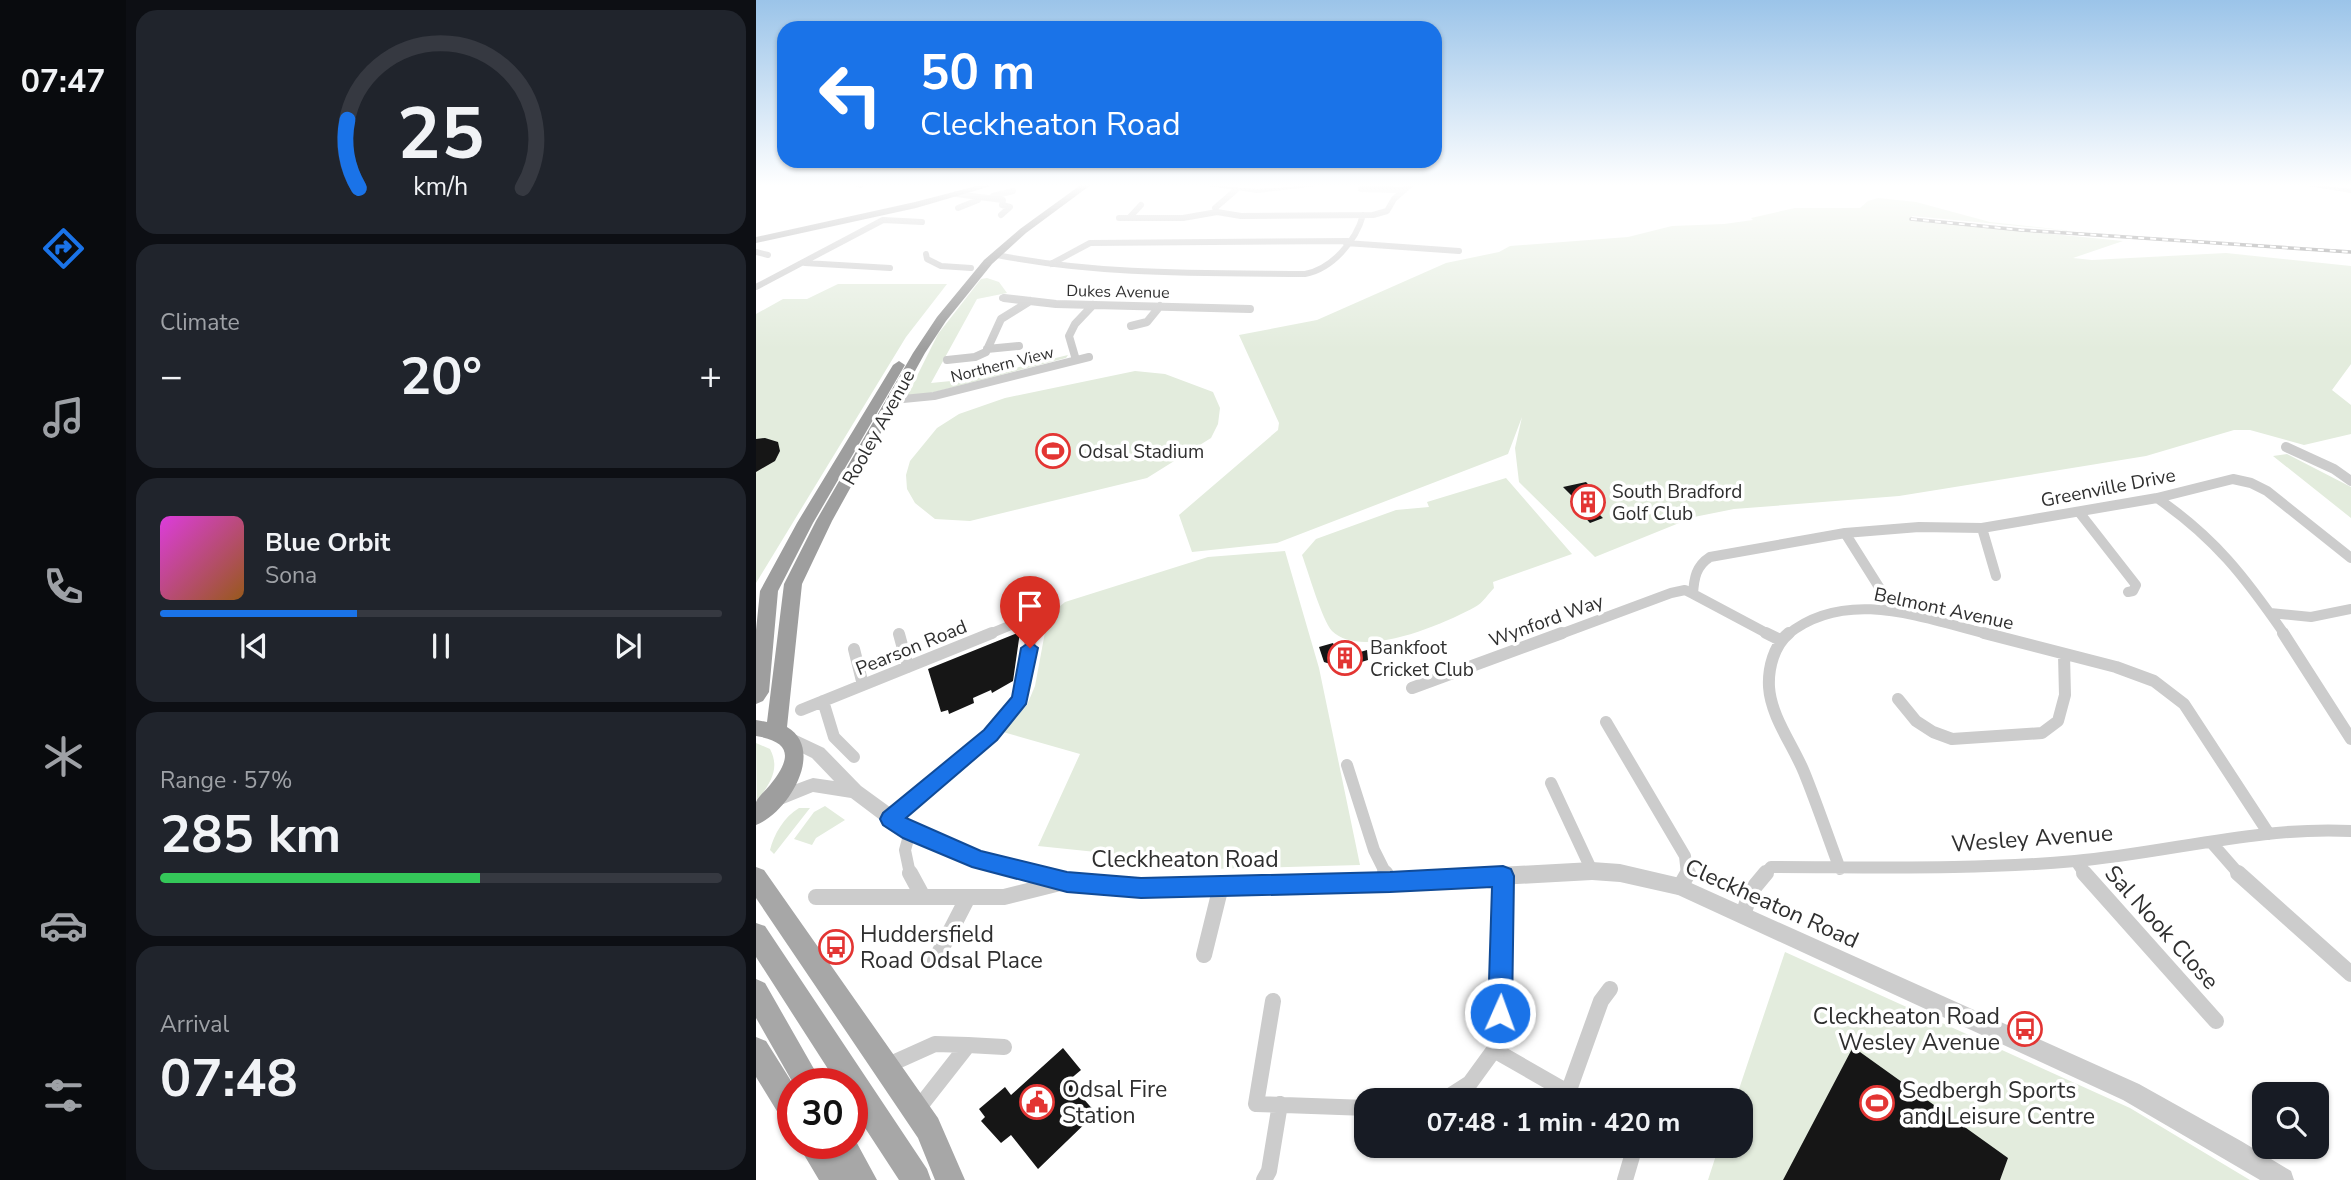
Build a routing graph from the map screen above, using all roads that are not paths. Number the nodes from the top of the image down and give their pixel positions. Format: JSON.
{"nodes":[{"id":1,"x":847,"y":239,"type":"edge"},
{"id":2,"x":1003,"y":239,"type":"edge"},
{"id":3,"x":1014,"y":239,"type":"edge"},
{"id":4,"x":1349,"y":239,"type":"edge"},
{"id":5,"x":1347,"y":242,"type":"junction"},
{"id":6,"x":1459,"y":251,"type":"dead end"},
{"id":7,"x":756,"y":252,"type":"edge"},
{"id":8,"x":926,"y":254,"type":"dead end"},
{"id":9,"x":768,"y":255,"type":"dead end"},
{"id":10,"x":997,"y":255,"type":"junction"},
{"id":11,"x":803,"y":262,"type":"junction"},
{"id":12,"x":1051,"y":264,"type":"junction"},
{"id":13,"x":890,"y":268,"type":"dead end"},
{"id":14,"x":971,"y":268,"type":"junction"},
{"id":15,"x":756,"y":287,"type":"edge"},
{"id":16,"x":1002,"y":298,"type":"dead end"},
{"id":17,"x":1030,"y":301,"type":"junction"},
{"id":18,"x":1093,"y":305,"type":"junction"},
{"id":19,"x":1160,"y":306,"type":"junction"},
{"id":20,"x":1250,"y":309,"type":"dead end"},
{"id":21,"x":1131,"y":326,"type":"dead end"},
{"id":22,"x":1018,"y":346,"type":"dead end"},
{"id":23,"x":987,"y":349,"type":"junction"},
{"id":24,"x":1089,"y":357,"type":"dead end"},
{"id":25,"x":947,"y":360,"type":"dead end"},
{"id":26,"x":1076,"y":360,"type":"junction"},
{"id":27,"x":893,"y":400,"type":"junction"},
{"id":28,"x":2286,"y":447,"type":"dead end"},
{"id":29,"x":2351,"y":481,"type":"edge"},
{"id":30,"x":2157,"y":498,"type":"junction"},
{"id":31,"x":2079,"y":512,"type":"junction"},
{"id":32,"x":1982,"y":528,"type":"junction"},
{"id":33,"x":1845,"y":533,"type":"junction"},
{"id":34,"x":2351,"y":558,"type":"edge"},
{"id":35,"x":1996,"y":576,"type":"dead end"},
{"id":36,"x":2128,"y":592,"type":"dead end"},
{"id":37,"x":1693,"y":594,"type":"junction"},
{"id":38,"x":1885,"y":609,"type":"junction"},
{"id":39,"x":2351,"y":609,"type":"edge"},
{"id":40,"x":2270,"y":613,"type":"junction"},
{"id":41,"x":899,"y":634,"type":"dead end"},
{"id":42,"x":1780,"y":640,"type":"junction"},
{"id":43,"x":854,"y":649,"type":"dead end"},
{"id":44,"x":2064,"y":656,"type":"junction"},
{"id":45,"x":908,"y":667,"type":"junction"},
{"id":46,"x":863,"y":685,"type":"junction"},
{"id":47,"x":1412,"y":688,"type":"dead end"},
{"id":48,"x":756,"y":696,"type":"edge"},
{"id":49,"x":1898,"y":699,"type":"dead end"},
{"id":50,"x":823,"y":701,"type":"junction"},
{"id":51,"x":801,"y":710,"type":"dead end"},
{"id":52,"x":1606,"y":722,"type":"dead end"},
{"id":53,"x":774,"y":732,"type":"edge"},
{"id":54,"x":2351,"y":739,"type":"edge"},
{"id":55,"x":854,"y":757,"type":"dead end"},
{"id":56,"x":1348,"y":765,"type":"dead end"},
{"id":57,"x":1551,"y":783,"type":"dead end"},
{"id":58,"x":855,"y":792,"type":"junction"},
{"id":59,"x":766,"y":807,"type":"edge"},
{"id":60,"x":890,"y":819,"type":"junction"},
{"id":61,"x":756,"y":827,"type":"edge"},
{"id":62,"x":2351,"y":831,"type":"edge"},
{"id":63,"x":910,"y":832,"type":"junction"},
{"id":64,"x":2269,"y":834,"type":"junction"},
{"id":65,"x":2211,"y":842,"type":"junction"},
{"id":66,"x":2077,"y":862,"type":"junction"},
{"id":67,"x":1840,"y":869,"type":"junction"},
{"id":68,"x":1592,"y":871,"type":"junction"},
{"id":69,"x":1503,"y":876,"type":"junction"},
{"id":70,"x":756,"y":878,"type":"edge"},
{"id":71,"x":1067,"y":882,"type":"junction"},
{"id":72,"x":1390,"y":882,"type":"junction"},
{"id":73,"x":1222,"y":886,"type":"junction"},
{"id":74,"x":1680,"y":887,"type":"junction"},
{"id":75,"x":816,"y":897,"type":"dead end"},
{"id":76,"x":923,"y":897,"type":"junction"},
{"id":77,"x":968,"y":897,"type":"junction"},
{"id":78,"x":1743,"y":915,"type":"junction"},
{"id":79,"x":756,"y":935,"type":"edge"},
{"id":80,"x":1204,"y":956,"type":"dead end"},
{"id":81,"x":935,"y":961,"type":"dead end"},
{"id":82,"x":2351,"y":974,"type":"edge"},
{"id":83,"x":1610,"y":989,"type":"dead end"},
{"id":84,"x":756,"y":992,"type":"edge"},
{"id":85,"x":1273,"y":1001,"type":"dead end"},
{"id":86,"x":2216,"y":1021,"type":"dead end"},
{"id":87,"x":968,"y":1045,"type":"junction"},
{"id":88,"x":1004,"y":1047,"type":"dead end"},
{"id":89,"x":1494,"y":1050,"type":"junction"},
{"id":90,"x":756,"y":1051,"type":"edge"},
{"id":91,"x":886,"y":1066,"type":"junction"},
{"id":92,"x":799,"y":1068,"type":"edge"},
{"id":93,"x":777,"y":1085,"type":"edge"},
{"id":94,"x":1462,"y":1088,"type":"edge"},
{"id":95,"x":1565,"y":1088,"type":"edge"},
{"id":96,"x":1570,"y":1088,"type":"edge"},
{"id":97,"x":1280,"y":1104,"type":"junction"},
{"id":98,"x":1354,"y":1107,"type":"edge"},
{"id":99,"x":916,"y":1111,"type":"junction"},
{"id":100,"x":1632,"y":1158,"type":"edge"},
{"id":101,"x":823,"y":1159,"type":"edge"},
{"id":102,"x":850,"y":1159,"type":"edge"},
{"id":103,"x":837,"y":1180,"type":"edge"},
{"id":104,"x":862,"y":1180,"type":"edge"},
{"id":105,"x":916,"y":1180,"type":"edge"},
{"id":106,"x":950,"y":1180,"type":"edge"},
{"id":107,"x":1264,"y":1180,"type":"edge"},
{"id":108,"x":1625,"y":1180,"type":"edge"},
{"id":109,"x":2282,"y":1180,"type":"edge"}],
"edges":[{"from":1,"to":11,"type":"street"},
{"from":2,"to":14,"type":"highway","name":"Rooley Avenue"},
{"from":3,"to":10,"type":"highway","name":"Rooley Avenue"},
{"from":4,"to":5,"type":"street"},
{"from":5,"to":6,"type":"street"},
{"from":5,"to":12,"type":"street"},
{"from":5,"to":12,"type":"street"},
{"from":7,"to":9,"type":"street"},
{"from":8,"to":14,"type":"street"},
{"from":10,"to":12,"type":"street"},
{"from":10,"to":27,"type":"highway","name":"Rooley Avenue"},
{"from":11,"to":13,"type":"street"},
{"from":11,"to":15,"type":"street"},
{"from":14,"to":48,"type":"highway","name":"Rooley Avenue"},
{"from":16,"to":17,"type":"street","name":"Dukes Avenue"},
{"from":17,"to":18,"type":"street","name":"Dukes Avenue"},
{"from":17,"to":23,"type":"street"},
{"from":18,"to":19,"type":"street","name":"Dukes Avenue"},
{"from":18,"to":26,"type":"street","name":"Northern View"},
{"from":19,"to":20,"type":"street","name":"Dukes Avenue"},
{"from":19,"to":21,"type":"street"},
{"from":22,"to":23,"type":"street"},
{"from":23,"to":25,"type":"street"},
{"from":24,"to":26,"type":"street","name":"Northern View"},
{"from":26,"to":27,"type":"street","name":"Northern View"},
{"from":27,"to":53,"type":"highway","name":"Rooley Avenue"},
{"from":28,"to":29,"type":"street"},
{"from":30,"to":31,"type":"street","name":"Greenville Drive"},
{"from":30,"to":34,"type":"street","name":"Greenville Drive"},
{"from":30,"to":40,"type":"street"},
{"from":31,"to":32,"type":"street","name":"Greenville Drive"},
{"from":31,"to":36,"type":"street"},
{"from":32,"to":33,"type":"street","name":"Greenville Drive"},
{"from":32,"to":35,"type":"street"},
{"from":33,"to":37,"type":"street","name":"Greenville Drive"},
{"from":33,"to":38,"type":"street"},
{"from":37,"to":42,"type":"street"},
{"from":37,"to":47,"type":"street","name":"Wynford Way"},
{"from":38,"to":42,"type":"street","name":"Belmont Avenue"},
{"from":38,"to":44,"type":"street","name":"Belmont Avenue"},
{"from":39,"to":40,"type":"street"},
{"from":40,"to":54,"type":"street"},
{"from":41,"to":45,"type":"street"},
{"from":42,"to":67,"type":"street"},
{"from":43,"to":46,"type":"street"},
{"from":44,"to":49,"type":"street"},
{"from":44,"to":64,"type":"street","name":"Belmont Avenue"},
{"from":45,"to":46,"type":"street","name":"Pearson Road"},
{"from":45,"to":60,"type":"street","name":"Pearson Road"},
{"from":46,"to":50,"type":"street","name":"Pearson Road"},
{"from":50,"to":51,"type":"street","name":"Pearson Road"},
{"from":50,"to":55,"type":"street"},
{"from":52,"to":74,"type":"street"},
{"from":53,"to":58,"type":"street","name":"Cleckheaton Road"},
{"from":53,"to":59,"type":"highway","name":"Rooley Avenue"},
{"from":56,"to":72,"type":"street"},
{"from":57,"to":68,"type":"street"},
{"from":58,"to":59,"type":"street","name":"Cleckheaton Road"},
{"from":58,"to":60,"type":"street","name":"Cleckheaton Road"},
{"from":59,"to":61,"type":"main road"},
{"from":60,"to":63,"type":"street","name":"Cleckheaton Road"},
{"from":62,"to":64,"type":"street","name":"Wesley Avenue"},
{"from":63,"to":71,"type":"street","name":"Cleckheaton Road"},
{"from":63,"to":76,"type":"street"},
{"from":64,"to":65,"type":"street","name":"Wesley Avenue"},
{"from":65,"to":66,"type":"street","name":"Wesley Avenue"},
{"from":65,"to":82,"type":"street"},
{"from":66,"to":67,"type":"street","name":"Wesley Avenue"},
{"from":66,"to":86,"type":"street","name":"Sal Nook Close"},
{"from":67,"to":78,"type":"street","name":"Wesley Avenue"},
{"from":68,"to":69,"type":"street","name":"Cleckheaton Road"},
{"from":68,"to":74,"type":"street","name":"Cleckheaton Road"},
{"from":69,"to":72,"type":"street","name":"Cleckheaton Road"},
{"from":69,"to":89,"type":"street"},
{"from":70,"to":91,"type":"main road"},
{"from":71,"to":73,"type":"street","name":"Cleckheaton Road"},
{"from":71,"to":77,"type":"street","name":"Cleckheaton Road"},
{"from":72,"to":73,"type":"street","name":"Cleckheaton Road"},
{"from":73,"to":80,"type":"street"},
{"from":74,"to":78,"type":"street","name":"Cleckheaton Road"},
{"from":75,"to":76,"type":"street","name":"Cleckheaton Road"},
{"from":76,"to":77,"type":"street","name":"Cleckheaton Road"},
{"from":77,"to":81,"type":"street"},
{"from":78,"to":109,"type":"street","name":"Cleckheaton Road"},
{"from":79,"to":105,"type":"main road"},
{"from":83,"to":96,"type":"street"},
{"from":84,"to":92,"type":"main road"},
{"from":85,"to":97,"type":"street"},
{"from":87,"to":88,"type":"street"},
{"from":87,"to":91,"type":"street"},
{"from":87,"to":99,"type":"street"},
{"from":89,"to":94,"type":"street"},
{"from":89,"to":95,"type":"street"},
{"from":90,"to":93,"type":"main road"},
{"from":91,"to":99,"type":"main road"},
{"from":97,"to":98,"type":"street"},
{"from":97,"to":107,"type":"street"},
{"from":99,"to":106,"type":"main road"},
{"from":100,"to":108,"type":"street"},
{"from":101,"to":103,"type":"main road"},
{"from":102,"to":104,"type":"main road"}]}
